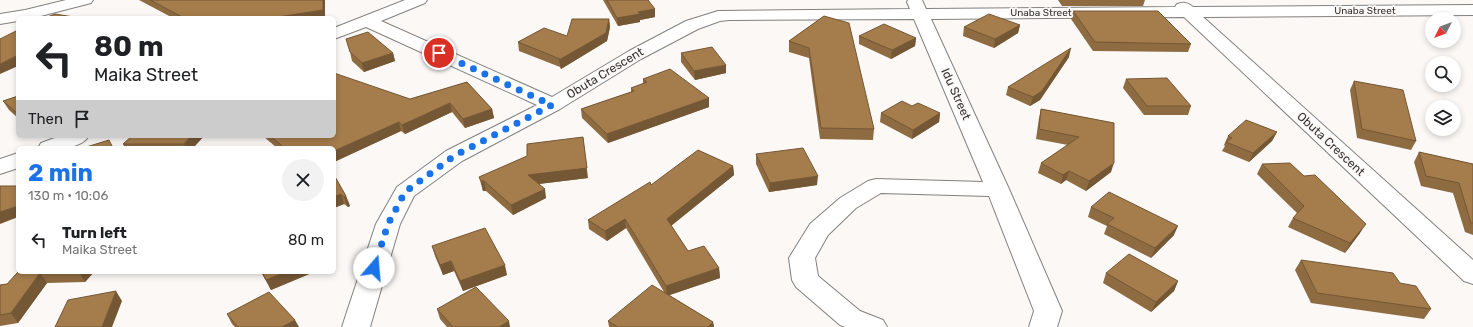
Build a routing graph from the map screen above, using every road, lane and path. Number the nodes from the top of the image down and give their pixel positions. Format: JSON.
{"nodes":[{"id":1,"x":85,"y":0,"type":"edge"},
{"id":2,"x":420,"y":0,"type":"edge"},
{"id":3,"x":1435,"y":0,"type":"edge"},
{"id":4,"x":1183,"y":6,"type":"edge"},
{"id":5,"x":917,"y":7,"type":"edge"},
{"id":6,"x":1473,"y":10,"type":"edge"},
{"id":7,"x":1452,"y":11,"type":"junction"},
{"id":8,"x":729,"y":15,"type":"joint"},
{"id":9,"x":16,"y":16,"type":"edge"},
{"id":10,"x":19,"y":16,"type":"edge"},
{"id":11,"x":0,"y":19,"type":"edge"},
{"id":12,"x":367,"y":21,"type":"junction"},
{"id":13,"x":1473,"y":24,"type":"edge"},
{"id":14,"x":336,"y":33,"type":"edge"},
{"id":15,"x":552,"y":105,"type":"junction"},
{"id":16,"x":74,"y":138,"type":"edge"},
{"id":17,"x":54,"y":146,"type":"edge"},
{"id":18,"x":998,"y":189,"type":"junction"},
{"id":19,"x":1473,"y":275,"type":"edge"},
{"id":20,"x":356,"y":327,"type":"edge"},
{"id":21,"x":873,"y":327,"type":"edge"},
{"id":22,"x":1043,"y":327,"type":"edge"}],
"edges":[{"from":1,"to":10,"type":"street"},
{"from":2,"to":12,"type":"street"},
{"from":3,"to":7,"type":"street"},
{"from":4,"to":5,"type":"street","name":"Unaba Street"},
{"from":4,"to":7,"type":"street","name":"Unaba Street"},
{"from":4,"to":19,"type":"street","name":"Obuta Crescent"},
{"from":5,"to":8,"type":"street","name":"Unaba Street"},
{"from":5,"to":18,"type":"street","name":"Idu Street"},
{"from":6,"to":7,"type":"street","name":"Unaba Street"},
{"from":7,"to":13,"type":"street"},
{"from":8,"to":15,"type":"street","name":"Obuta Crescent"},
{"from":9,"to":11,"type":"street"},
{"from":12,"to":14,"type":"street"},
{"from":12,"to":15,"type":"street"},
{"from":15,"to":20,"type":"street","name":"Obuta Crescent"},
{"from":16,"to":17,"type":"street"},
{"from":18,"to":21,"type":"street"},
{"from":18,"to":22,"type":"street","name":"Idu Street"}]}
